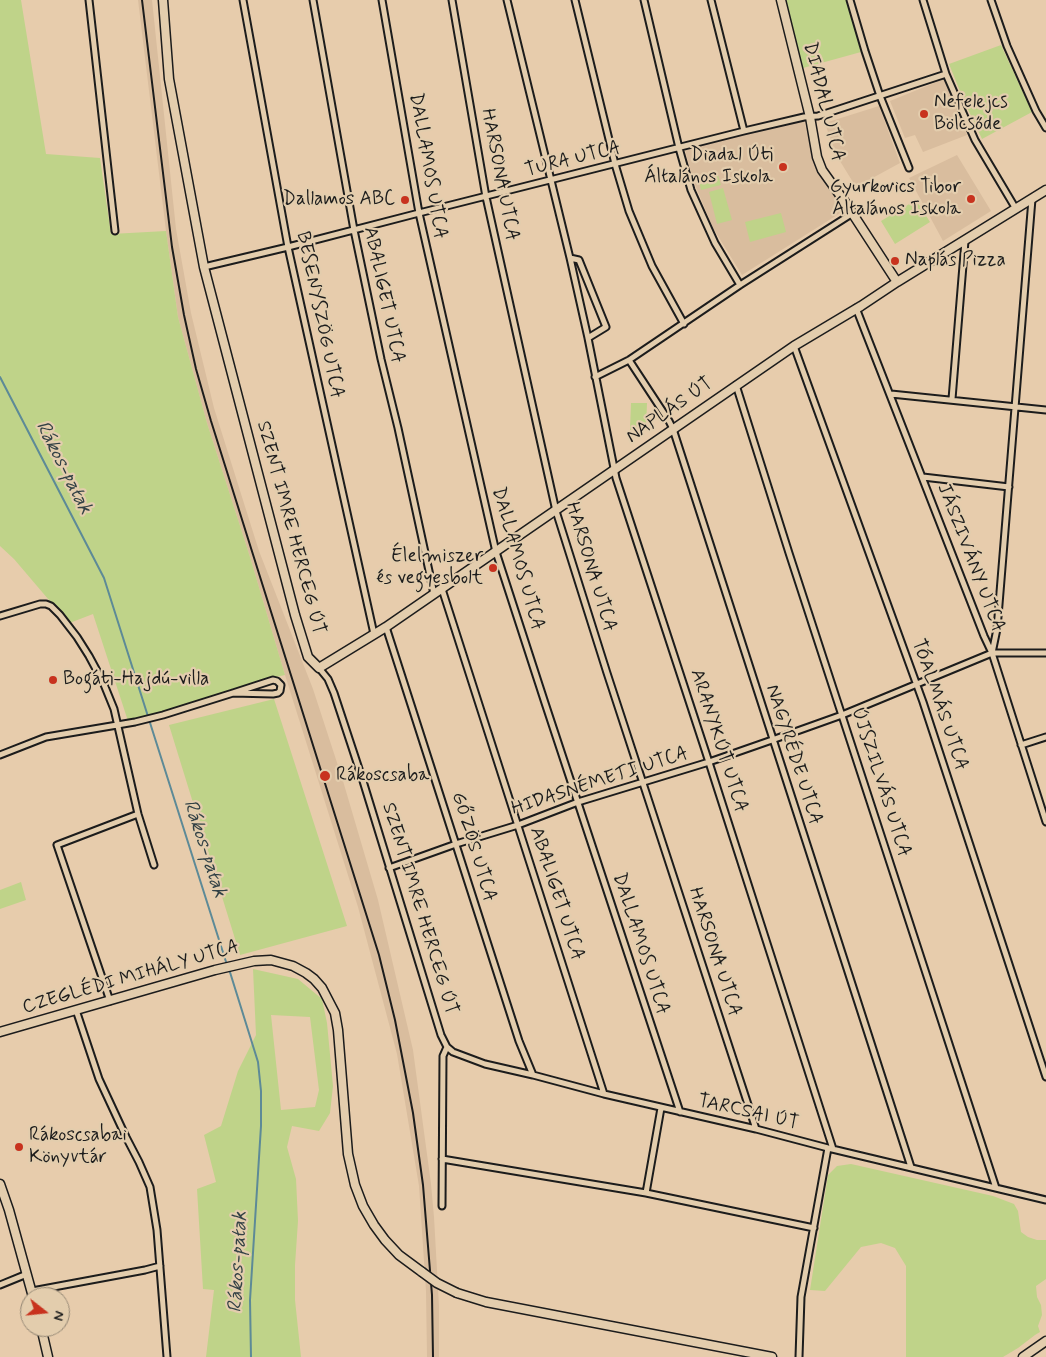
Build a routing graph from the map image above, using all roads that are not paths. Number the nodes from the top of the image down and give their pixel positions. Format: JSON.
{"nodes":[{"id":1,"x":89,"y":0,"type":"edge"},
{"id":2,"x":163,"y":0,"type":"edge"},
{"id":3,"x":242,"y":0,"type":"edge"},
{"id":4,"x":313,"y":0,"type":"edge"},
{"id":5,"x":382,"y":0,"type":"edge"},
{"id":6,"x":452,"y":0,"type":"edge"},
{"id":7,"x":507,"y":0,"type":"edge"},
{"id":8,"x":575,"y":0,"type":"edge"},
{"id":9,"x":644,"y":0,"type":"edge"},
{"id":10,"x":711,"y":0,"type":"edge"},
{"id":11,"x":781,"y":0,"type":"edge"},
{"id":12,"x":850,"y":0,"type":"edge"},
{"id":13,"x":923,"y":0,"type":"edge"},
{"id":14,"x":991,"y":0,"type":"edge"},
{"id":15,"x":946,"y":74,"type":"junction"},
{"id":16,"x":880,"y":96,"type":"junction"},
{"id":17,"x":810,"y":117,"type":"junction"},
{"id":18,"x":1046,"y":128,"type":"edge"},
{"id":19,"x":744,"y":132,"type":"junction"},
{"id":20,"x":679,"y":148,"type":"junction"},
{"id":21,"x":615,"y":164,"type":"junction"},
{"id":22,"x":908,"y":168,"type":"dead end"},
{"id":23,"x":551,"y":181,"type":"junction"},
{"id":24,"x":1046,"y":190,"type":"edge"},
{"id":25,"x":486,"y":197,"type":"junction"},
{"id":26,"x":1032,"y":199,"type":"junction"},
{"id":27,"x":1016,"y":209,"type":"junction"},
{"id":28,"x":418,"y":213,"type":"junction"},
{"id":29,"x":853,"y":214,"type":"junction"},
{"id":30,"x":354,"y":230,"type":"junction"},
{"id":31,"x":115,"y":231,"type":"dead end"},
{"id":32,"x":965,"y":240,"type":"junction"},
{"id":33,"x":288,"y":248,"type":"junction"},
{"id":34,"x":570,"y":258,"type":"junction"},
{"id":35,"x":204,"y":267,"type":"junction"},
{"id":36,"x":897,"y":282,"type":"junction"},
{"id":37,"x":740,"y":285,"type":"junction"},
{"id":38,"x":856,"y":308,"type":"junction"},
{"id":39,"x":684,"y":324,"type":"junction"},
{"id":40,"x":588,"y":338,"type":"junction"},
{"id":41,"x":794,"y":346,"type":"junction"},
{"id":42,"x":628,"y":360,"type":"junction"},
{"id":43,"x":595,"y":377,"type":"junction"},
{"id":44,"x":736,"y":385,"type":"junction"},
{"id":45,"x":891,"y":394,"type":"junction"},
{"id":46,"x":952,"y":399,"type":"junction"},
{"id":47,"x":1015,"y":406,"type":"junction"},
{"id":48,"x":1046,"y":410,"type":"edge"},
{"id":49,"x":673,"y":429,"type":"junction"},
{"id":50,"x":614,"y":470,"type":"junction"},
{"id":51,"x":923,"y":477,"type":"junction"},
{"id":52,"x":1009,"y":487,"type":"junction"},
{"id":53,"x":556,"y":511,"type":"junction"},
{"id":54,"x":496,"y":552,"type":"junction"},
{"id":55,"x":442,"y":589,"type":"junction"},
{"id":56,"x":434,"y":594,"type":"junction"},
{"id":57,"x":0,"y":616,"type":"edge"},
{"id":58,"x":386,"y":627,"type":"junction"},
{"id":59,"x":374,"y":634,"type":"junction"},
{"id":60,"x":992,"y":652,"type":"junction"},
{"id":61,"x":1046,"y":653,"type":"edge"},
{"id":62,"x":318,"y":668,"type":"junction"},
{"id":63,"x":917,"y":684,"type":"junction"},
{"id":64,"x":233,"y":693,"type":"junction"},
{"id":65,"x":842,"y":714,"type":"junction"},
{"id":66,"x":118,"y":724,"type":"junction"},
{"id":67,"x":1046,"y":736,"type":"edge"},
{"id":68,"x":772,"y":740,"type":"junction"},
{"id":69,"x":1021,"y":744,"type":"junction"},
{"id":70,"x":0,"y":755,"type":"edge"},
{"id":71,"x":709,"y":762,"type":"junction"},
{"id":72,"x":643,"y":782,"type":"junction"},
{"id":73,"x":578,"y":802,"type":"junction"},
{"id":74,"x":138,"y":814,"type":"junction"},
{"id":75,"x":1046,"y":822,"type":"edge"},
{"id":76,"x":518,"y":825,"type":"junction"},
{"id":77,"x":456,"y":844,"type":"junction"},
{"id":78,"x":154,"y":864,"type":"dead end"},
{"id":79,"x":389,"y":868,"type":"junction"},
{"id":80,"x":110,"y":1000,"type":"junction"},
{"id":81,"x":76,"y":1010,"type":"junction"},
{"id":82,"x":0,"y":1032,"type":"edge"},
{"id":83,"x":447,"y":1046,"type":"junction"},
{"id":84,"x":532,"y":1075,"type":"junction"},
{"id":85,"x":1046,"y":1077,"type":"edge"},
{"id":86,"x":604,"y":1094,"type":"junction"},
{"id":87,"x":661,"y":1108,"type":"junction"},
{"id":88,"x":680,"y":1112,"type":"junction"},
{"id":89,"x":756,"y":1128,"type":"junction"},
{"id":90,"x":831,"y":1148,"type":"junction"},
{"id":91,"x":442,"y":1159,"type":"junction"},
{"id":92,"x":911,"y":1167,"type":"junction"},
{"id":93,"x":0,"y":1184,"type":"edge"},
{"id":94,"x":996,"y":1188,"type":"junction"},
{"id":95,"x":646,"y":1193,"type":"junction"},
{"id":96,"x":1046,"y":1200,"type":"edge"},
{"id":97,"x":442,"y":1206,"type":"dead end"},
{"id":98,"x":814,"y":1228,"type":"junction"},
{"id":99,"x":160,"y":1266,"type":"junction"},
{"id":100,"x":27,"y":1274,"type":"junction"},
{"id":101,"x":0,"y":1285,"type":"edge"},
{"id":102,"x":31,"y":1287,"type":"edge"},
{"id":103,"x":65,"y":1287,"type":"edge"},
{"id":104,"x":43,"y":1337,"type":"edge"},
{"id":105,"x":1046,"y":1342,"type":"edge"},
{"id":106,"x":48,"y":1357,"type":"edge"},
{"id":107,"x":167,"y":1357,"type":"edge"},
{"id":108,"x":772,"y":1357,"type":"edge"},
{"id":109,"x":799,"y":1357,"type":"edge"},
{"id":110,"x":1023,"y":1357,"type":"edge"}],
"edges":[{"from":1,"to":31,"type":"street"},
{"from":2,"to":35,"type":"street","name":"SZENT IMRE HERCEG ÚT"},
{"from":3,"to":33,"type":"street","name":"BESENYSZÖG UTCA"},
{"from":4,"to":30,"type":"street","name":"ABALIGET UTCA"},
{"from":5,"to":28,"type":"street","name":"DALLAMOS UTCA"},
{"from":6,"to":25,"type":"street","name":"HARSONA UTCA"},
{"from":7,"to":23,"type":"street","name":"ARANYKÚT UTCA"},
{"from":8,"to":21,"type":"street"},
{"from":9,"to":20,"type":"street"},
{"from":10,"to":19,"type":"street"},
{"from":11,"to":17,"type":"street","name":"DIADAL UTCA"},
{"from":12,"to":16,"type":"street"},
{"from":13,"to":15,"type":"street"},
{"from":14,"to":18,"type":"street"},
{"from":15,"to":16,"type":"street","name":"TURA UTCA"},
{"from":15,"to":27,"type":"street"},
{"from":16,"to":17,"type":"street","name":"TURA UTCA"},
{"from":16,"to":22,"type":"street"},
{"from":17,"to":19,"type":"street","name":"TURA UTCA"},
{"from":17,"to":29,"type":"street","name":"DIADAL UTCA"},
{"from":19,"to":20,"type":"street","name":"TURA UTCA"},
{"from":20,"to":21,"type":"street","name":"TURA UTCA"},
{"from":20,"to":37,"type":"street"},
{"from":21,"to":23,"type":"street","name":"TURA UTCA"},
{"from":21,"to":39,"type":"street"},
{"from":23,"to":25,"type":"street","name":"TURA UTCA"},
{"from":23,"to":34,"type":"street","name":"ARANYKÚT UTCA"},
{"from":24,"to":26,"type":"street","name":"NAPLÁS ÚT"},
{"from":25,"to":28,"type":"street","name":"TURA UTCA"},
{"from":25,"to":53,"type":"street","name":"HARSONA UTCA"},
{"from":26,"to":27,"type":"street","name":"NAPLÁS ÚT"},
{"from":26,"to":47,"type":"street"},
{"from":27,"to":32,"type":"street","name":"NAPLÁS ÚT"},
{"from":28,"to":30,"type":"street","name":"TURA UTCA"},
{"from":28,"to":54,"type":"street","name":"DALLAMOS UTCA"},
{"from":29,"to":36,"type":"street","name":"DIADAL UTCA"},
{"from":29,"to":37,"type":"street"},
{"from":30,"to":33,"type":"street","name":"TURA UTCA"},
{"from":30,"to":56,"type":"street","name":"ABALIGET UTCA"},
{"from":32,"to":36,"type":"street","name":"NAPLÁS ÚT"},
{"from":32,"to":46,"type":"street"},
{"from":33,"to":35,"type":"street","name":"TURA UTCA"},
{"from":33,"to":59,"type":"street","name":"BESENYSZÖG UTCA"},
{"from":34,"to":40,"type":"street","name":"ARANYKÚT UTCA"},
{"from":34,"to":40,"type":"street","name":"ARANYKÚT UTCA"},
{"from":35,"to":62,"type":"street","name":"SZENT IMRE HERCEG ÚT"},
{"from":36,"to":38,"type":"street","name":"NAPLÁS ÚT"},
{"from":37,"to":39,"type":"street"},
{"from":38,"to":41,"type":"street","name":"NAPLÁS ÚT"},
{"from":38,"to":45,"type":"street","name":"JÁSZIVÁNY UTCA"},
{"from":39,"to":42,"type":"street"},
{"from":40,"to":43,"type":"street","name":"ARANYKÚT UTCA"},
{"from":41,"to":44,"type":"street","name":"NAPLÁS ÚT"},
{"from":41,"to":63,"type":"street","name":"TÓALMÁS UTCA"},
{"from":42,"to":43,"type":"street"},
{"from":42,"to":49,"type":"street","name":"NAGYRÉDE UTCA"},
{"from":43,"to":50,"type":"street","name":"ARANYKÚT UTCA"},
{"from":44,"to":49,"type":"street","name":"NAPLÁS ÚT"},
{"from":44,"to":65,"type":"street","name":"ÚJSZILVÁS UTCA"},
{"from":45,"to":46,"type":"street"},
{"from":45,"to":51,"type":"street","name":"JÁSZIVÁNY UTCA"},
{"from":46,"to":47,"type":"street"},
{"from":47,"to":48,"type":"street"},
{"from":47,"to":52,"type":"street"},
{"from":49,"to":50,"type":"street","name":"NAPLÁS ÚT"},
{"from":49,"to":68,"type":"street","name":"NAGYRÉDE UTCA"},
{"from":50,"to":53,"type":"street","name":"NAPLÁS ÚT"},
{"from":50,"to":71,"type":"street","name":"ARANYKÚT UTCA"},
{"from":51,"to":52,"type":"street"},
{"from":51,"to":60,"type":"street","name":"JÁSZIVÁNY UTCA"},
{"from":52,"to":60,"type":"street"},
{"from":53,"to":54,"type":"street","name":"NAPLÁS ÚT"},
{"from":53,"to":72,"type":"street","name":"HARSONA UTCA"},
{"from":54,"to":55,"type":"street","name":"NAPLÁS ÚT"},
{"from":54,"to":73,"type":"street","name":"DALLAMOS UTCA"},
{"from":55,"to":56,"type":"street","name":"NAPLÁS ÚT"},
{"from":55,"to":76,"type":"street","name":"ABALIGET UTCA"},
{"from":56,"to":58,"type":"street","name":"NAPLÁS ÚT"},
{"from":57,"to":66,"type":"street"},
{"from":58,"to":59,"type":"street","name":"NAPLÁS ÚT"},
{"from":58,"to":77,"type":"street","name":"GŐZÖS UTCA"},
{"from":59,"to":62,"type":"street","name":"NAPLÁS ÚT"},
{"from":60,"to":61,"type":"street","name":"HIDASNÉMETI UTCA"},
{"from":60,"to":63,"type":"street","name":"HIDASNÉMETI UTCA"},
{"from":60,"to":69,"type":"street","name":"JÁSZIVÁNY UTCA"},
{"from":62,"to":79,"type":"street","name":"SZENT IMRE HERCEG ÚT"},
{"from":63,"to":65,"type":"street","name":"HIDASNÉMETI UTCA"},
{"from":63,"to":85,"type":"street","name":"TÓALMÁS UTCA"},
{"from":64,"to":64,"type":"street"},
{"from":64,"to":66,"type":"street"},
{"from":65,"to":68,"type":"street","name":"HIDASNÉMETI UTCA"},
{"from":65,"to":94,"type":"street","name":"ÚJSZILVÁS UTCA"},
{"from":66,"to":70,"type":"street"},
{"from":66,"to":74,"type":"street"},
{"from":67,"to":69,"type":"street"},
{"from":68,"to":71,"type":"street","name":"HIDASNÉMETI UTCA"},
{"from":68,"to":92,"type":"street","name":"NAGYRÉDE UTCA"},
{"from":69,"to":75,"type":"street","name":"JÁSZIVÁNY UTCA"},
{"from":71,"to":72,"type":"street","name":"HIDASNÉMETI UTCA"},
{"from":71,"to":90,"type":"street","name":"ARANYKÚT UTCA"},
{"from":72,"to":73,"type":"street","name":"HIDASNÉMETI UTCA"},
{"from":72,"to":89,"type":"street","name":"HARSONA UTCA"},
{"from":73,"to":76,"type":"street","name":"HIDASNÉMETI UTCA"},
{"from":73,"to":88,"type":"street","name":"DALLAMOS UTCA"},
{"from":74,"to":78,"type":"street"},
{"from":74,"to":80,"type":"street"},
{"from":76,"to":77,"type":"street","name":"HIDASNÉMETI UTCA"},
{"from":76,"to":86,"type":"street","name":"ABALIGET UTCA"},
{"from":77,"to":79,"type":"street","name":"HIDASNÉMETI UTCA"},
{"from":77,"to":84,"type":"street","name":"GŐZÖS UTCA"},
{"from":79,"to":83,"type":"street","name":"SZENT IMRE HERCEG ÚT"},
{"from":80,"to":81,"type":"street","name":"CZEGLÉDI MIHÁLY UTCA"},
{"from":80,"to":108,"type":"street","name":"CZEGLÉDI MIHÁLY UTCA","bridge":true},
{"from":81,"to":82,"type":"street","name":"CZEGLÉDI MIHÁLY UTCA"},
{"from":81,"to":99,"type":"street"},
{"from":83,"to":84,"type":"street","name":"TARCSAI ÚT"},
{"from":83,"to":91,"type":"street"},
{"from":84,"to":86,"type":"street","name":"TARCSAI ÚT"},
{"from":86,"to":87,"type":"street","name":"TARCSAI ÚT"},
{"from":87,"to":88,"type":"street","name":"TARCSAI ÚT"},
{"from":87,"to":95,"type":"street"},
{"from":88,"to":89,"type":"street","name":"TARCSAI ÚT"},
{"from":89,"to":90,"type":"street","name":"TARCSAI ÚT"},
{"from":90,"to":92,"type":"street","name":"TARCSAI ÚT"},
{"from":90,"to":98,"type":"street"},
{"from":91,"to":95,"type":"street"},
{"from":91,"to":97,"type":"street"},
{"from":92,"to":94,"type":"street","name":"TARCSAI ÚT"},
{"from":93,"to":100,"type":"street"},
{"from":94,"to":96,"type":"street","name":"TARCSAI ÚT"},
{"from":95,"to":98,"type":"street"},
{"from":98,"to":109,"type":"street"},
{"from":99,"to":103,"type":"street"},
{"from":99,"to":107,"type":"street"},
{"from":100,"to":101,"type":"street"},
{"from":100,"to":102,"type":"street"},
{"from":104,"to":106,"type":"street"},
{"from":105,"to":110,"type":"street"}]}
